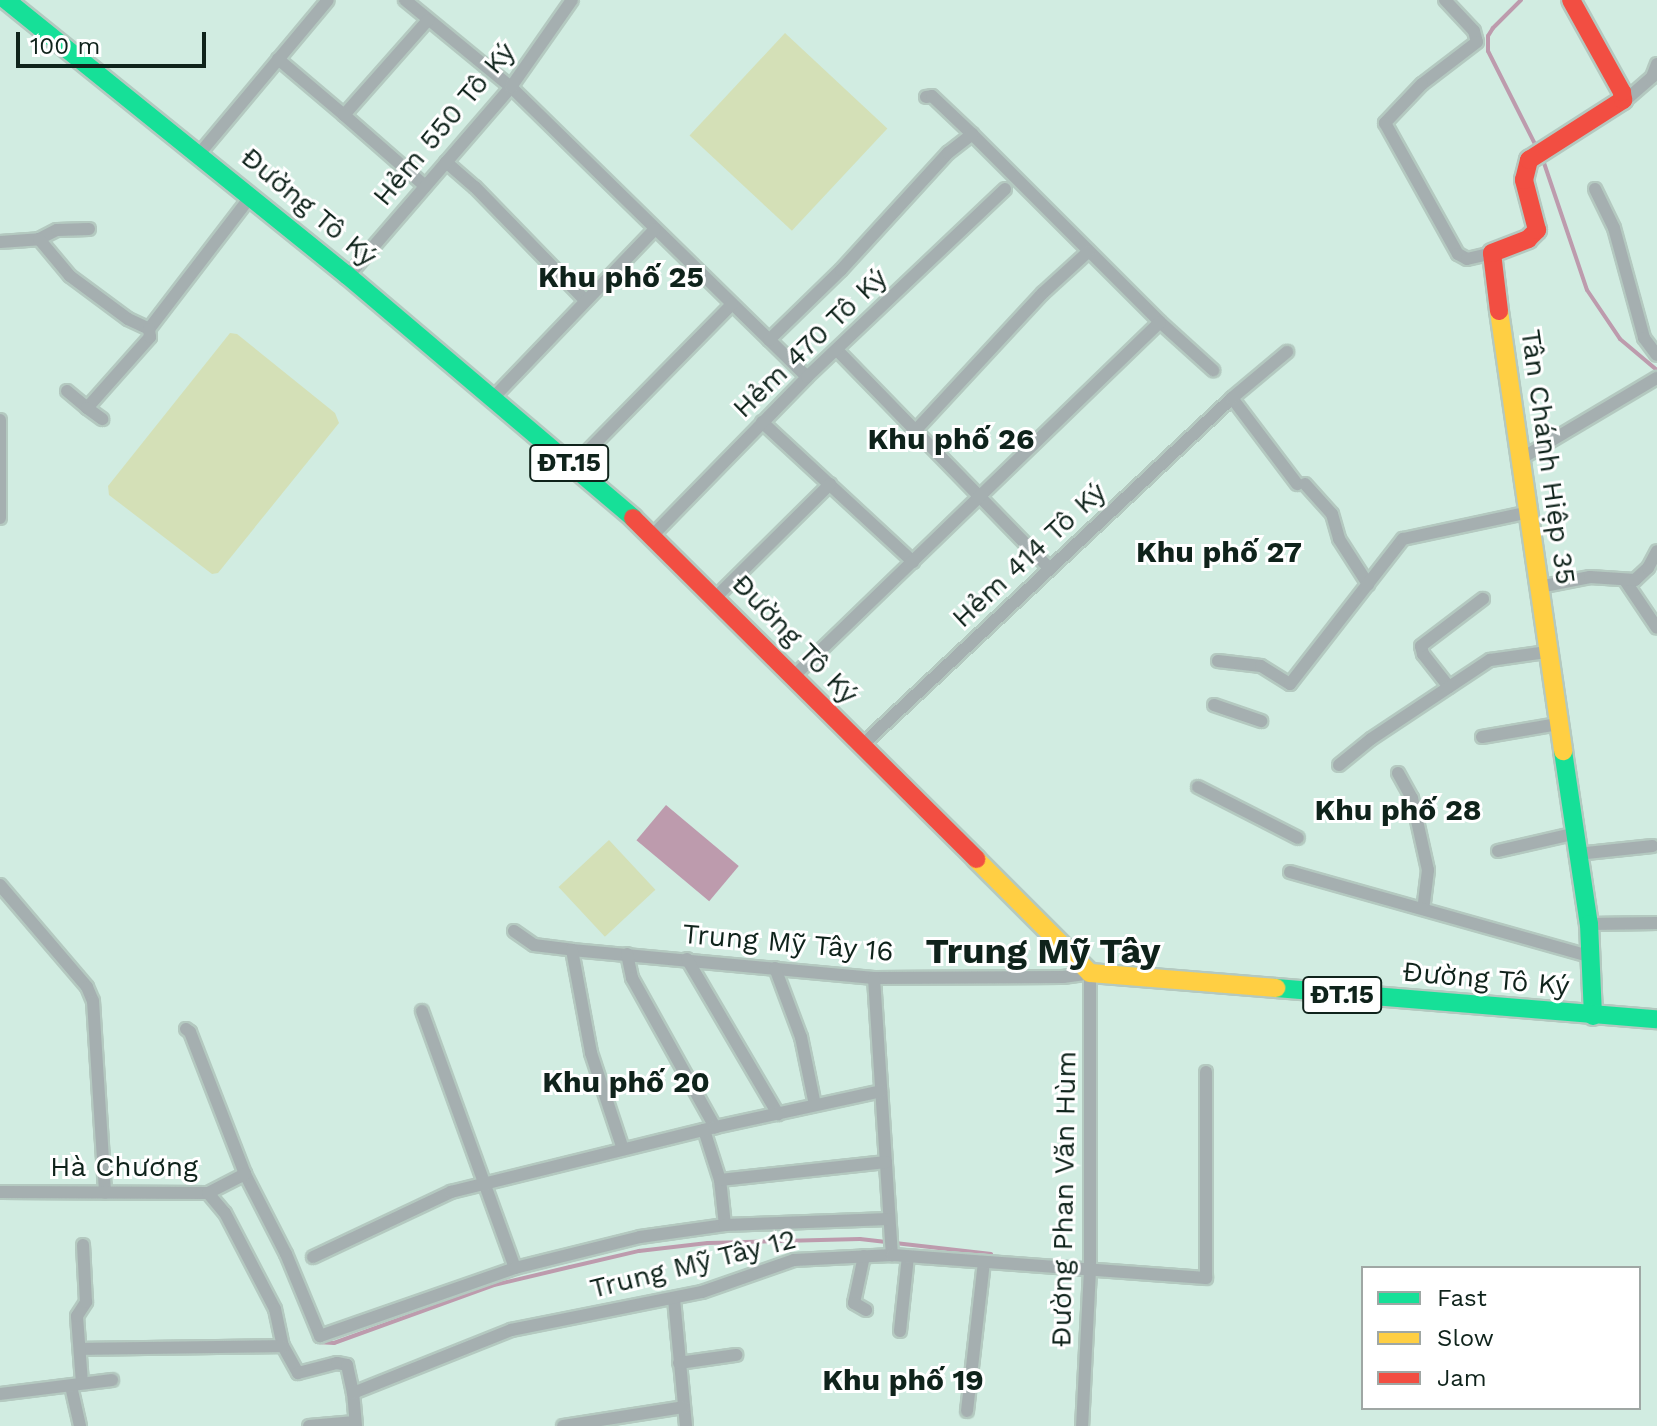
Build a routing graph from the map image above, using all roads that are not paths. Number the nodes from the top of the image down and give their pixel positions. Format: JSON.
{"nodes":[{"id":1,"x":6,"y":0,"type":"edge"},
{"id":2,"x":328,"y":0,"type":"edge"},
{"id":3,"x":405,"y":0,"type":"edge"},
{"id":4,"x":572,"y":0,"type":"edge"},
{"id":5,"x":1445,"y":0,"type":"edge"},
{"id":6,"x":1571,"y":0,"type":"edge"},
{"id":7,"x":428,"y":20,"type":"junction"},
{"id":8,"x":278,"y":59,"type":"junction"},
{"id":9,"x":1657,"y":64,"type":"edge"},
{"id":10,"x":1655,"y":80,"type":"edge"},
{"id":11,"x":511,"y":87,"type":"junction"},
{"id":12,"x":926,"y":97,"type":"dead end"},
{"id":13,"x":1620,"y":105,"type":"junction"},
{"id":14,"x":344,"y":115,"type":"junction"},
{"id":15,"x":972,"y":134,"type":"junction"},
{"id":16,"x":200,"y":153,"type":"junction"},
{"id":17,"x":446,"y":162,"type":"junction"},
{"id":18,"x":425,"y":186,"type":"junction"},
{"id":19,"x":1005,"y":189,"type":"dead end"},
{"id":20,"x":1595,"y":189,"type":"dead end"},
{"id":21,"x":251,"y":196,"type":"junction"},
{"id":22,"x":89,"y":229,"type":"dead end"},
{"id":23,"x":655,"y":229,"type":"junction"},
{"id":24,"x":39,"y":239,"type":"junction"},
{"id":25,"x":0,"y":242,"type":"edge"},
{"id":26,"x":1089,"y":251,"type":"junction"},
{"id":27,"x":1492,"y":253,"type":"junction"},
{"id":28,"x":348,"y":276,"type":"junction"},
{"id":29,"x":585,"y":300,"type":"junction"},
{"id":30,"x":732,"y":304,"type":"junction"},
{"id":31,"x":1160,"y":322,"type":"junction"},
{"id":32,"x":149,"y":329,"type":"junction"},
{"id":33,"x":769,"y":340,"type":"junction"},
{"id":34,"x":837,"y":350,"type":"junction"},
{"id":35,"x":1287,"y":352,"type":"dead end"},
{"id":36,"x":1657,"y":355,"type":"edge"},
{"id":37,"x":1213,"y":370,"type":"dead end"},
{"id":38,"x":807,"y":377,"type":"junction"},
{"id":39,"x":1657,"y":378,"type":"edge"},
{"id":40,"x":67,"y":391,"type":"dead end"},
{"id":41,"x":493,"y":398,"type":"junction"},
{"id":42,"x":1232,"y":398,"type":"junction"},
{"id":43,"x":87,"y":408,"type":"junction"},
{"id":44,"x":102,"y":419,"type":"dead end"},
{"id":45,"x":0,"y":420,"type":"edge"},
{"id":46,"x":762,"y":422,"type":"junction"},
{"id":47,"x":915,"y":431,"type":"junction"},
{"id":48,"x":1522,"y":458,"type":"junction"},
{"id":49,"x":573,"y":466,"type":"junction"},
{"id":50,"x":830,"y":484,"type":"junction"},
{"id":51,"x":980,"y":499,"type":"junction"},
{"id":52,"x":1530,"y":512,"type":"junction"},
{"id":53,"x":0,"y":518,"type":"edge"},
{"id":54,"x":653,"y":535,"type":"junction"},
{"id":55,"x":1657,"y":551,"type":"edge"},
{"id":56,"x":913,"y":562,"type":"junction"},
{"id":57,"x":1049,"y":568,"type":"junction"},
{"id":58,"x":1626,"y":582,"type":"junction"},
{"id":59,"x":1368,"y":584,"type":"junction"},
{"id":60,"x":1539,"y":587,"type":"junction"},
{"id":61,"x":715,"y":598,"type":"junction"},
{"id":62,"x":1483,"y":599,"type":"dead end"},
{"id":63,"x":1657,"y":628,"type":"edge"},
{"id":64,"x":1547,"y":652,"type":"junction"},
{"id":65,"x":1218,"y":661,"type":"dead end"},
{"id":66,"x":794,"y":676,"type":"junction"},
{"id":67,"x":1449,"y":687,"type":"junction"},
{"id":68,"x":1214,"y":705,"type":"dead end"},
{"id":69,"x":1261,"y":721,"type":"dead end"},
{"id":70,"x":1558,"y":724,"type":"junction"},
{"id":71,"x":1482,"y":737,"type":"dead end"},
{"id":72,"x":860,"y":747,"type":"junction"},
{"id":73,"x":1339,"y":765,"type":"dead end"},
{"id":74,"x":1398,"y":773,"type":"dead end"},
{"id":75,"x":1198,"y":787,"type":"dead end"},
{"id":76,"x":1573,"y":834,"type":"junction"},
{"id":77,"x":1298,"y":838,"type":"dead end"},
{"id":78,"x":1653,"y":846,"type":"dead end"},
{"id":79,"x":1498,"y":851,"type":"dead end"},
{"id":80,"x":1577,"y":854,"type":"junction"},
{"id":81,"x":1290,"y":872,"type":"dead end"},
{"id":82,"x":0,"y":885,"type":"edge"},
{"id":83,"x":1423,"y":908,"type":"junction"},
{"id":84,"x":1657,"y":923,"type":"edge"},
{"id":85,"x":1589,"y":924,"type":"junction"},
{"id":86,"x":514,"y":931,"type":"dead end"},
{"id":87,"x":572,"y":950,"type":"junction"},
{"id":88,"x":627,"y":954,"type":"junction"},
{"id":89,"x":1592,"y":957,"type":"junction"},
{"id":90,"x":687,"y":959,"type":"junction"},
{"id":91,"x":775,"y":968,"type":"junction"},
{"id":92,"x":1090,"y":973,"type":"junction"},
{"id":93,"x":874,"y":978,"type":"junction"},
{"id":94,"x":422,"y":1011,"type":"dead end"},
{"id":95,"x":1593,"y":1016,"type":"junction"},
{"id":96,"x":1657,"y":1019,"type":"edge"},
{"id":97,"x":186,"y":1029,"type":"dead end"},
{"id":98,"x":1206,"y":1072,"type":"dead end"},
{"id":99,"x":881,"y":1091,"type":"junction"},
{"id":100,"x":815,"y":1105,"type":"junction"},
{"id":101,"x":778,"y":1114,"type":"junction"},
{"id":102,"x":710,"y":1128,"type":"junction"},
{"id":103,"x":623,"y":1149,"type":"junction"},
{"id":104,"x":886,"y":1162,"type":"junction"},
{"id":105,"x":245,"y":1174,"type":"junction"},
{"id":106,"x":720,"y":1180,"type":"junction"},
{"id":107,"x":484,"y":1182,"type":"junction"},
{"id":108,"x":0,"y":1192,"type":"edge"},
{"id":109,"x":105,"y":1193,"type":"junction"},
{"id":110,"x":208,"y":1193,"type":"junction"},
{"id":111,"x":889,"y":1219,"type":"junction"},
{"id":112,"x":725,"y":1225,"type":"junction"},
{"id":113,"x":83,"y":1245,"type":"dead end"},
{"id":114,"x":892,"y":1252,"type":"junction"},
{"id":115,"x":864,"y":1256,"type":"junction"},
{"id":116,"x":908,"y":1256,"type":"junction"},
{"id":117,"x":313,"y":1257,"type":"dead end"},
{"id":118,"x":984,"y":1262,"type":"junction"},
{"id":119,"x":515,"y":1268,"type":"junction"},
{"id":120,"x":1090,"y":1270,"type":"junction"},
{"id":121,"x":674,"y":1299,"type":"junction"},
{"id":122,"x":866,"y":1310,"type":"dead end"},
{"id":123,"x":900,"y":1331,"type":"dead end"},
{"id":124,"x":283,"y":1346,"type":"junction"},
{"id":125,"x":80,"y":1349,"type":"junction"},
{"id":126,"x":736,"y":1355,"type":"dead end"},
{"id":127,"x":679,"y":1363,"type":"junction"},
{"id":128,"x":112,"y":1380,"type":"dead end"},
{"id":129,"x":77,"y":1385,"type":"junction"},
{"id":130,"x":353,"y":1393,"type":"junction"},
{"id":131,"x":0,"y":1394,"type":"edge"},
{"id":132,"x":684,"y":1407,"type":"junction"},
{"id":133,"x":967,"y":1411,"type":"dead end"},
{"id":134,"x":356,"y":1424,"type":"edge"},
{"id":135,"x":80,"y":1426,"type":"edge"},
{"id":136,"x":309,"y":1426,"type":"edge"},
{"id":137,"x":563,"y":1426,"type":"edge"},
{"id":138,"x":686,"y":1426,"type":"edge"},
{"id":139,"x":1082,"y":1426,"type":"edge"}],
"edges":[{"from":1,"to":16,"type":"main road","name":"Đường Tô Ký","number":"ĐT.15"},
{"from":2,"to":8,"type":"street"},
{"from":3,"to":7,"type":"street"},
{"from":4,"to":11,"type":"street","name":"Hẻm 550 Tô Ký"},
{"from":5,"to":27,"type":"street"},
{"from":6,"to":13,"type":"main road"},
{"from":7,"to":11,"type":"street"},
{"from":7,"to":14,"type":"street"},
{"from":8,"to":14,"type":"street"},
{"from":8,"to":16,"type":"street"},
{"from":9,"to":10,"type":"street"},
{"from":10,"to":13,"type":"street"},
{"from":11,"to":17,"type":"street","name":"Hẻm 550 Tô Ký"},
{"from":11,"to":23,"type":"street"},
{"from":12,"to":15,"type":"street"},
{"from":13,"to":27,"type":"main road"},
{"from":14,"to":18,"type":"street"},
{"from":15,"to":26,"type":"street"},
{"from":15,"to":33,"type":"street"},
{"from":16,"to":21,"type":"main road","name":"Đường Tô Ký","number":"ĐT.15"},
{"from":17,"to":18,"type":"street","name":"Hẻm 550 Tô Ký"},
{"from":17,"to":29,"type":"street"},
{"from":18,"to":28,"type":"street","name":"Hẻm 550 Tô Ký"},
{"from":19,"to":34,"type":"street","name":"Hẻm 470 Tô Ký"},
{"from":20,"to":36,"type":"street"},
{"from":21,"to":28,"type":"main road","name":"Đường Tô Ký","number":"ĐT.15"},
{"from":21,"to":32,"type":"street"},
{"from":22,"to":24,"type":"street"},
{"from":23,"to":29,"type":"street"},
{"from":23,"to":30,"type":"street"},
{"from":24,"to":25,"type":"street"},
{"from":24,"to":32,"type":"street"},
{"from":26,"to":31,"type":"street"},
{"from":26,"to":47,"type":"street"},
{"from":27,"to":48,"type":"main road","name":"Tân Chánh Hiệp 35"},
{"from":28,"to":41,"type":"main road","name":"Đường Tô Ký","number":"ĐT.15"},
{"from":29,"to":41,"type":"street"},
{"from":30,"to":33,"type":"street"},
{"from":30,"to":49,"type":"street"},
{"from":31,"to":37,"type":"street"},
{"from":31,"to":51,"type":"street"},
{"from":32,"to":43,"type":"street"},
{"from":33,"to":38,"type":"street"},
{"from":34,"to":38,"type":"street","name":"Hẻm 470 Tô Ký"},
{"from":34,"to":47,"type":"street"},
{"from":35,"to":42,"type":"street","name":"Hẻm 414 Tô Ký"},
{"from":38,"to":46,"type":"street","name":"Hẻm 470 Tô Ký"},
{"from":39,"to":48,"type":"street"},
{"from":40,"to":43,"type":"street"},
{"from":41,"to":49,"type":"main road","name":"Đường Tô Ký","number":"ĐT.15"},
{"from":42,"to":57,"type":"street","name":"Hẻm 414 Tô Ký"},
{"from":42,"to":59,"type":"street"},
{"from":43,"to":44,"type":"street"},
{"from":45,"to":53,"type":"street"},
{"from":46,"to":50,"type":"street"},
{"from":46,"to":54,"type":"street","name":"Hẻm 470 Tô Ký"},
{"from":47,"to":51,"type":"street"},
{"from":48,"to":52,"type":"main road","name":"Tân Chánh Hiệp 35"},
{"from":49,"to":54,"type":"main road","name":"Đường Tô Ký","number":"ĐT.15"},
{"from":50,"to":56,"type":"street"},
{"from":50,"to":61,"type":"street"},
{"from":51,"to":56,"type":"street"},
{"from":51,"to":57,"type":"street"},
{"from":52,"to":59,"type":"street"},
{"from":52,"to":60,"type":"main road","name":"Tân Chánh Hiệp 35"},
{"from":54,"to":61,"type":"main road","name":"Đường Tô Ký","number":"ĐT.15"},
{"from":55,"to":58,"type":"street"},
{"from":56,"to":66,"type":"street"},
{"from":57,"to":72,"type":"street","name":"Hẻm 414 Tô Ký"},
{"from":58,"to":60,"type":"street"},
{"from":58,"to":63,"type":"street"},
{"from":59,"to":65,"type":"street"},
{"from":60,"to":64,"type":"main road","name":"Tân Chánh Hiệp 35"},
{"from":61,"to":66,"type":"main road","name":"Đường Tô Ký","number":"ĐT.15"},
{"from":62,"to":67,"type":"street"},
{"from":64,"to":67,"type":"street"},
{"from":64,"to":70,"type":"main road","name":"Tân Chánh Hiệp 35"},
{"from":66,"to":72,"type":"main road","name":"Đường Tô Ký","number":"ĐT.15"},
{"from":67,"to":73,"type":"street"},
{"from":68,"to":69,"type":"street"},
{"from":70,"to":71,"type":"street"},
{"from":70,"to":76,"type":"main road","name":"Tân Chánh Hiệp 35"},
{"from":72,"to":92,"type":"main road","name":"Đường Tô Ký","number":"ĐT.15"},
{"from":74,"to":83,"type":"street"},
{"from":75,"to":77,"type":"street"},
{"from":76,"to":79,"type":"street"},
{"from":76,"to":80,"type":"main road","name":"Tân Chánh Hiệp 35"},
{"from":78,"to":80,"type":"street"},
{"from":80,"to":85,"type":"main road","name":"Tân Chánh Hiệp 35"},
{"from":81,"to":83,"type":"street"},
{"from":82,"to":109,"type":"street"},
{"from":83,"to":89,"type":"street"},
{"from":84,"to":85,"type":"street"},
{"from":85,"to":89,"type":"main road","name":"Tân Chánh Hiệp 35"},
{"from":86,"to":87,"type":"street","name":"Trung Mỹ Tây 16"},
{"from":87,"to":88,"type":"street","name":"Trung Mỹ Tây 16"},
{"from":87,"to":103,"type":"street"},
{"from":88,"to":90,"type":"street","name":"Trung Mỹ Tây 16"},
{"from":88,"to":102,"type":"street"},
{"from":89,"to":95,"type":"main road","name":"Tân Chánh Hiệp 35"},
{"from":90,"to":91,"type":"street","name":"Trung Mỹ Tây 16"},
{"from":90,"to":101,"type":"street"},
{"from":91,"to":93,"type":"street","name":"Trung Mỹ Tây 16"},
{"from":91,"to":100,"type":"street"},
{"from":92,"to":93,"type":"street","name":"Trung Mỹ Tây 16"},
{"from":92,"to":95,"type":"main road","name":"Đường Tô Ký","number":"ĐT.15"},
{"from":92,"to":120,"type":"street","name":"Đường Phan Văn Hùm"},
{"from":93,"to":99,"type":"street"},
{"from":94,"to":107,"type":"street"},
{"from":95,"to":96,"type":"main road","name":"Đường Tô Ký","number":"ĐT.15"},
{"from":97,"to":105,"type":"street"},
{"from":98,"to":120,"type":"street","name":"Trung Mỹ Tây 12"},
{"from":99,"to":100,"type":"street"},
{"from":99,"to":104,"type":"street"},
{"from":100,"to":101,"type":"street"},
{"from":101,"to":102,"type":"street"},
{"from":102,"to":103,"type":"street"},
{"from":102,"to":106,"type":"street"},
{"from":103,"to":107,"type":"street"},
{"from":104,"to":106,"type":"street"},
{"from":104,"to":111,"type":"street"},
{"from":105,"to":110,"type":"street","name":"Hà Chương"},
{"from":105,"to":119,"type":"street"},
{"from":106,"to":112,"type":"street"},
{"from":107,"to":117,"type":"street"},
{"from":107,"to":119,"type":"street"},
{"from":108,"to":109,"type":"street","name":"Hà Chương"},
{"from":109,"to":110,"type":"street","name":"Hà Chương"},
{"from":110,"to":124,"type":"street"},
{"from":111,"to":112,"type":"street"},
{"from":111,"to":114,"type":"street"},
{"from":112,"to":119,"type":"street"},
{"from":113,"to":125,"type":"street"},
{"from":114,"to":115,"type":"street","name":"Trung Mỹ Tây 12"},
{"from":114,"to":116,"type":"street","name":"Trung Mỹ Tây 12"},
{"from":115,"to":121,"type":"street","name":"Trung Mỹ Tây 12"},
{"from":115,"to":122,"type":"street"},
{"from":116,"to":118,"type":"street","name":"Trung Mỹ Tây 12"},
{"from":116,"to":123,"type":"street"},
{"from":118,"to":120,"type":"street","name":"Trung Mỹ Tây 12"},
{"from":118,"to":133,"type":"street"},
{"from":120,"to":139,"type":"street","name":"Đường Phan Văn Hùm"},
{"from":121,"to":127,"type":"street"},
{"from":121,"to":130,"type":"street","name":"Trung Mỹ Tây 12"},
{"from":124,"to":125,"type":"street"},
{"from":124,"to":130,"type":"street"},
{"from":125,"to":129,"type":"street"},
{"from":126,"to":127,"type":"street"},
{"from":127,"to":132,"type":"street"},
{"from":128,"to":129,"type":"street"},
{"from":129,"to":131,"type":"street"},
{"from":129,"to":135,"type":"street"},
{"from":130,"to":134,"type":"street"},
{"from":132,"to":137,"type":"street"},
{"from":132,"to":138,"type":"street"},
{"from":134,"to":136,"type":"street"}]}
